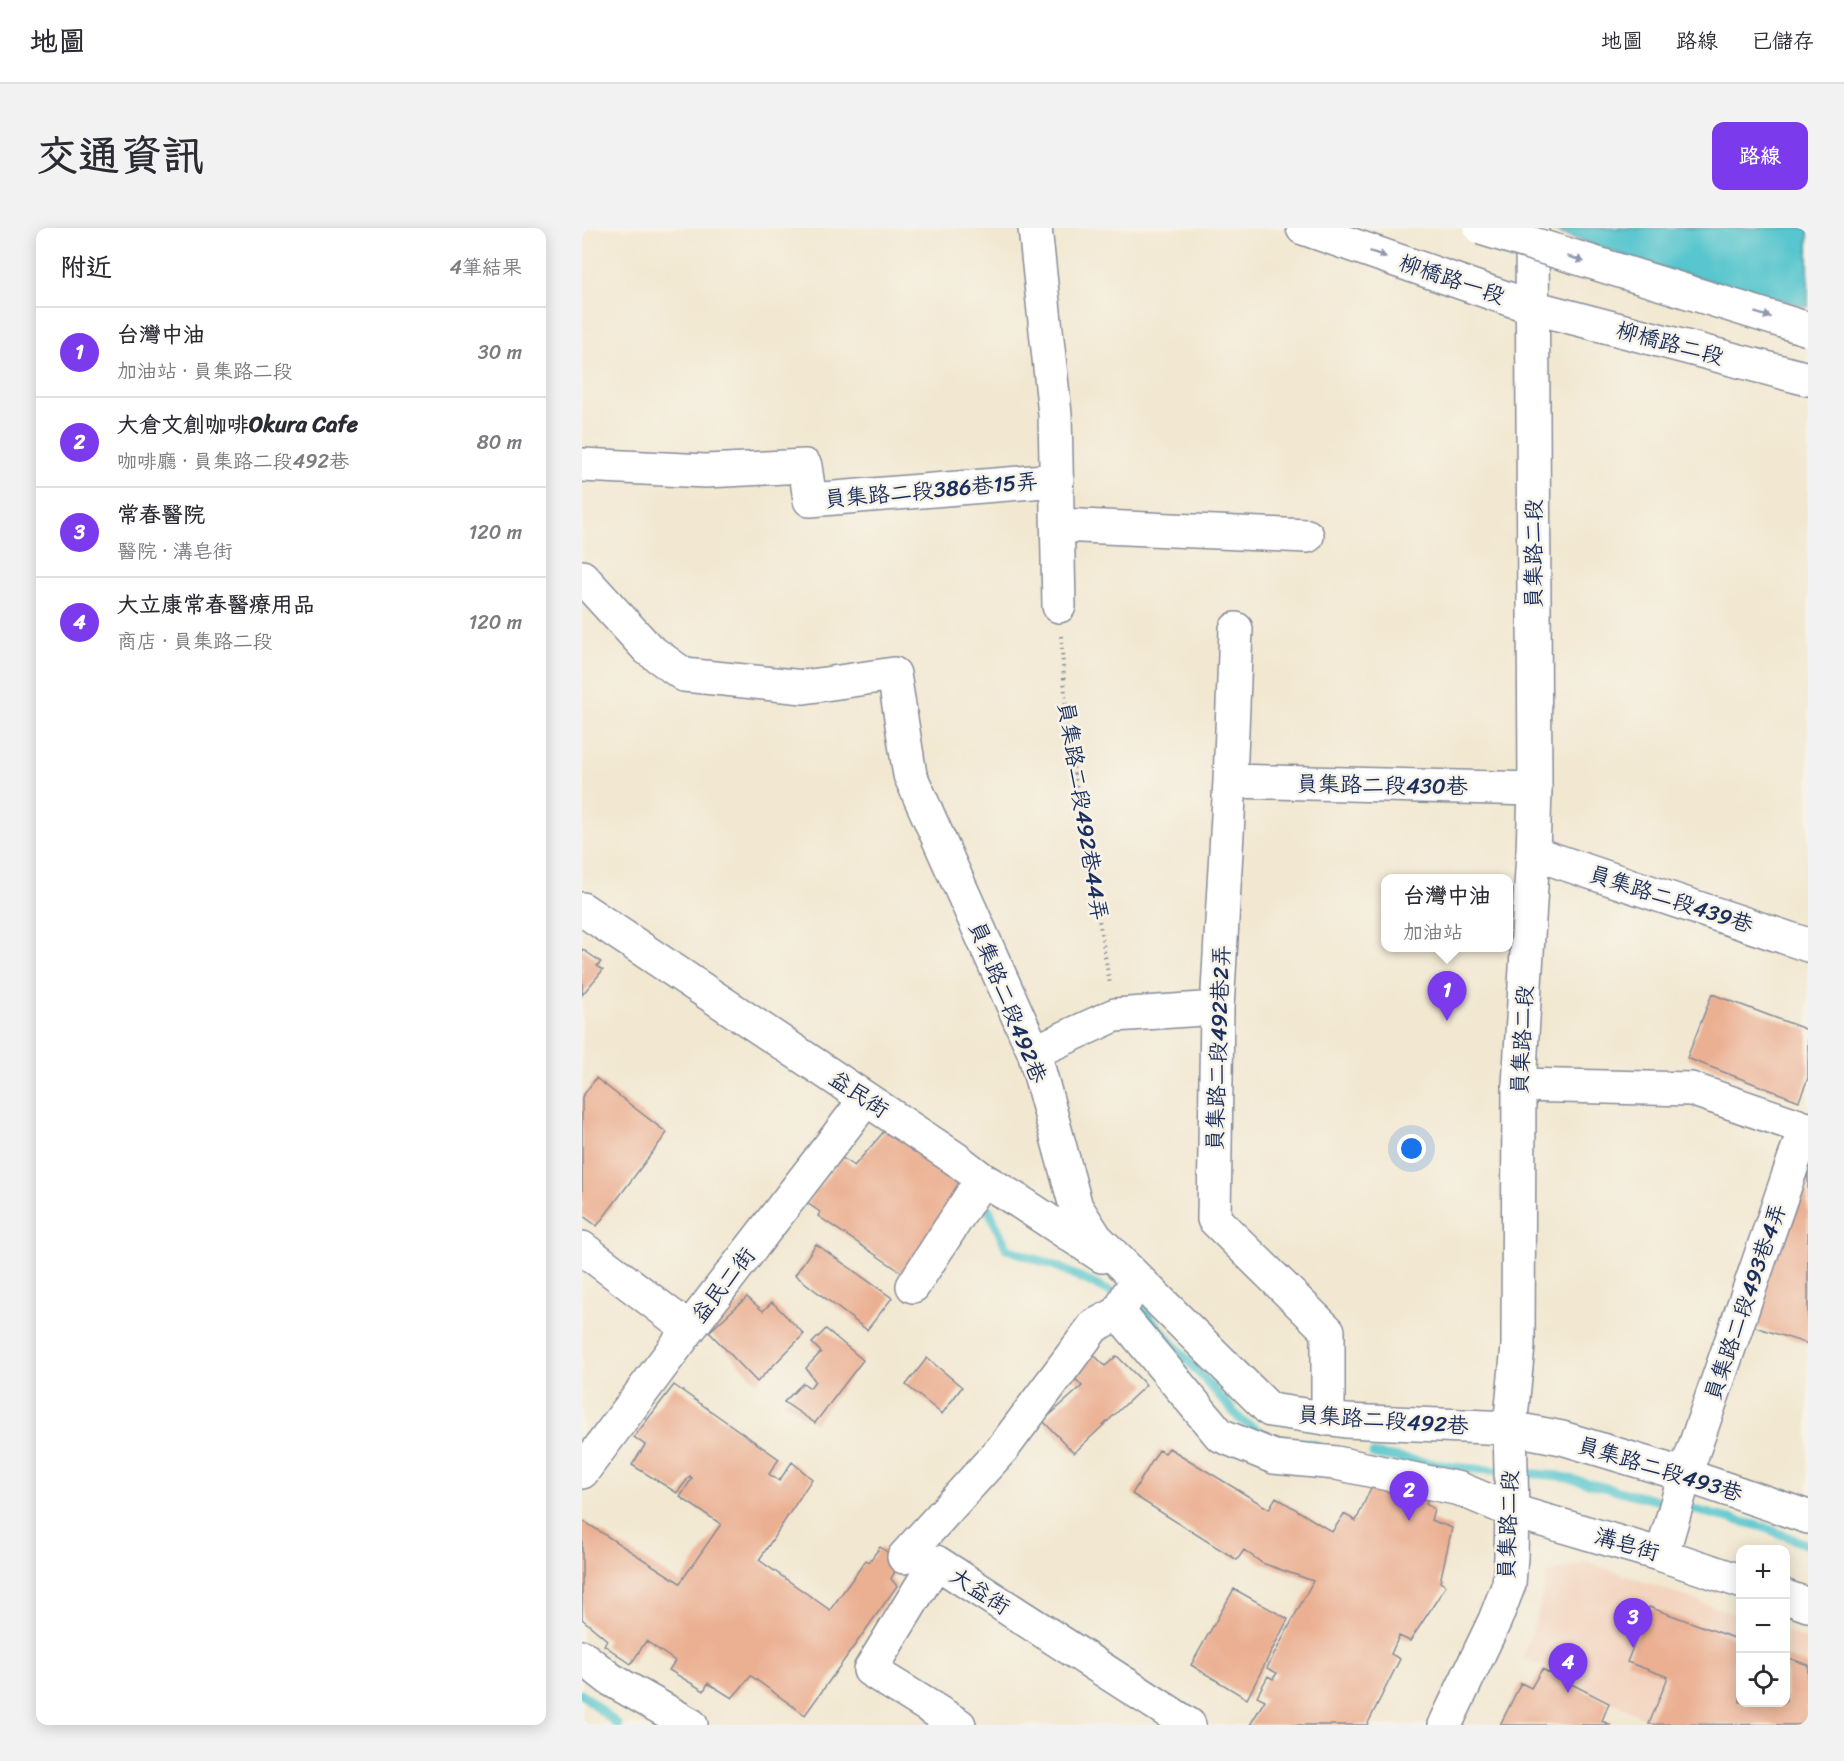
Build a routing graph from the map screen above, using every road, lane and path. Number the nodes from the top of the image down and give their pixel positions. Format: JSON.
{"nodes":[{"id":1,"x":1035,"y":228,"type":"edge"},
{"id":2,"x":1303,"y":228,"type":"edge"},
{"id":3,"x":1481,"y":228,"type":"edge"},
{"id":4,"x":1532,"y":230,"type":"edge"},
{"id":5,"x":1532,"y":307,"type":"junction"},
{"id":6,"x":1808,"y":329,"type":"edge"},
{"id":7,"x":1808,"y":379,"type":"edge"},
{"id":8,"x":582,"y":465,"type":"edge"},
{"id":9,"x":1057,"y":480,"type":"junction"},
{"id":10,"x":1058,"y":525,"type":"junction"},
{"id":11,"x":1307,"y":536,"type":"dead end"},
{"id":12,"x":582,"y":577,"type":"edge"},
{"id":13,"x":1059,"y":606,"type":"joint"},
{"id":14,"x":1236,"y":629,"type":"dead end"},
{"id":15,"x":1230,"y":781,"type":"junction"},
{"id":16,"x":1535,"y":789,"type":"junction"},
{"id":17,"x":1533,"y":853,"type":"junction"},
{"id":18,"x":582,"y":909,"type":"edge"},
{"id":19,"x":1808,"y":945,"type":"edge"},
{"id":20,"x":1217,"y":1008,"type":"junction"},
{"id":21,"x":1115,"y":1015,"type":"junction"},
{"id":22,"x":1034,"y":1052,"type":"junction"},
{"id":23,"x":1519,"y":1085,"type":"junction"},
{"id":24,"x":866,"y":1099,"type":"junction"},
{"id":25,"x":982,"y":1179,"type":"junction"},
{"id":26,"x":582,"y":1248,"type":"edge"},
{"id":27,"x":1137,"y":1278,"type":"junction"},
{"id":28,"x":913,"y":1286,"type":"dead end"},
{"id":29,"x":1119,"y":1313,"type":"junction"},
{"id":30,"x":689,"y":1329,"type":"junction"},
{"id":31,"x":1337,"y":1420,"type":"junction"},
{"id":32,"x":1510,"y":1428,"type":"junction"},
{"id":33,"x":1336,"y":1463,"type":"junction"},
{"id":34,"x":582,"y":1472,"type":"edge"},
{"id":35,"x":1685,"y":1475,"type":"junction"},
{"id":36,"x":1512,"y":1511,"type":"junction"},
{"id":37,"x":1808,"y":1517,"type":"edge"},
{"id":38,"x":1662,"y":1555,"type":"junction"},
{"id":39,"x":904,"y":1557,"type":"dead end"},
{"id":40,"x":1736,"y":1580,"type":"edge"},
{"id":41,"x":582,"y":1657,"type":"edge"},
{"id":42,"x":691,"y":1725,"type":"edge"},
{"id":43,"x":959,"y":1725,"type":"edge"},
{"id":44,"x":1189,"y":1725,"type":"edge"},
{"id":45,"x":1444,"y":1725,"type":"edge"}],
"edges":[{"from":1,"to":9,"type":"main road","name":"員集路二段386巷15弄"},
{"from":2,"to":5,"type":"main road","name":"柳橋路一段","one_way":true},
{"from":3,"to":6,"type":"main road","one_way":true,"bridge":true},
{"from":4,"to":5,"type":"main road","name":"員集路二段"},
{"from":5,"to":7,"type":"main road","name":"柳橋路二段"},
{"from":5,"to":16,"type":"main road","name":"員集路二段"},
{"from":8,"to":9,"type":"main road","name":"員集路二段386巷15弄"},
{"from":9,"to":10,"type":"main road","name":"員集路二段386巷15弄"},
{"from":10,"to":11,"type":"main road"},
{"from":10,"to":13,"type":"main road","name":"員集路二段386巷15弄"},
{"from":12,"to":22,"type":"main road","name":"員集路二段492巷"},
{"from":13,"to":21,"type":"path","name":"員集路二段492巷44弄"},
{"from":14,"to":15,"type":"main road","name":"員集路二段492巷2弄"},
{"from":15,"to":16,"type":"main road","name":"員集路二段430巷"},
{"from":15,"to":20,"type":"main road","name":"員集路二段492巷2弄"},
{"from":16,"to":17,"type":"main road","name":"員集路二段"},
{"from":17,"to":19,"type":"main road","name":"員集路二段439巷"},
{"from":17,"to":23,"type":"main road","name":"員集路二段"},
{"from":18,"to":24,"type":"main road","name":"益民街"},
{"from":20,"to":21,"type":"main road"},
{"from":20,"to":31,"type":"main road","name":"員集路二段492巷2弄"},
{"from":21,"to":22,"type":"main road"},
{"from":22,"to":27,"type":"main road","name":"員集路二段492巷"},
{"from":23,"to":32,"type":"main road","name":"員集路二段"},
{"from":23,"to":35,"type":"main road","name":"員集路二段493巷4弄"},
{"from":24,"to":25,"type":"main road","name":"益民街"},
{"from":24,"to":30,"type":"main road","name":"益民二街"},
{"from":25,"to":27,"type":"main road","name":"益民街"},
{"from":25,"to":28,"type":"main road"},
{"from":26,"to":30,"type":"main road"},
{"from":27,"to":29,"type":"main road"},
{"from":27,"to":31,"type":"main road","name":"員集路二段492巷"},
{"from":29,"to":33,"type":"main road","name":"員集路二段492巷"},
{"from":29,"to":39,"type":"main road"},
{"from":30,"to":34,"type":"main road","name":"益民二街"},
{"from":31,"to":32,"type":"main road","name":"員集路二段492巷"},
{"from":31,"to":33,"type":"main road","name":"員集路二段492巷2弄"},
{"from":32,"to":35,"type":"main road","name":"員集路二段493巷"},
{"from":32,"to":36,"type":"main road","name":"員集路二段"},
{"from":33,"to":36,"type":"main road","name":"員集路二段492巷"},
{"from":35,"to":37,"type":"main road","name":"員集路二段493巷"},
{"from":35,"to":38,"type":"main road","name":"員集路二段493巷4弄"},
{"from":36,"to":38,"type":"main road","name":"溝皂街"},
{"from":36,"to":45,"type":"main road","name":"員集路二段"},
{"from":38,"to":40,"type":"main road","name":"溝皂街"},
{"from":41,"to":42,"type":"main road"},
{"from":43,"to":44,"type":"main road","name":"大益街"}]}
